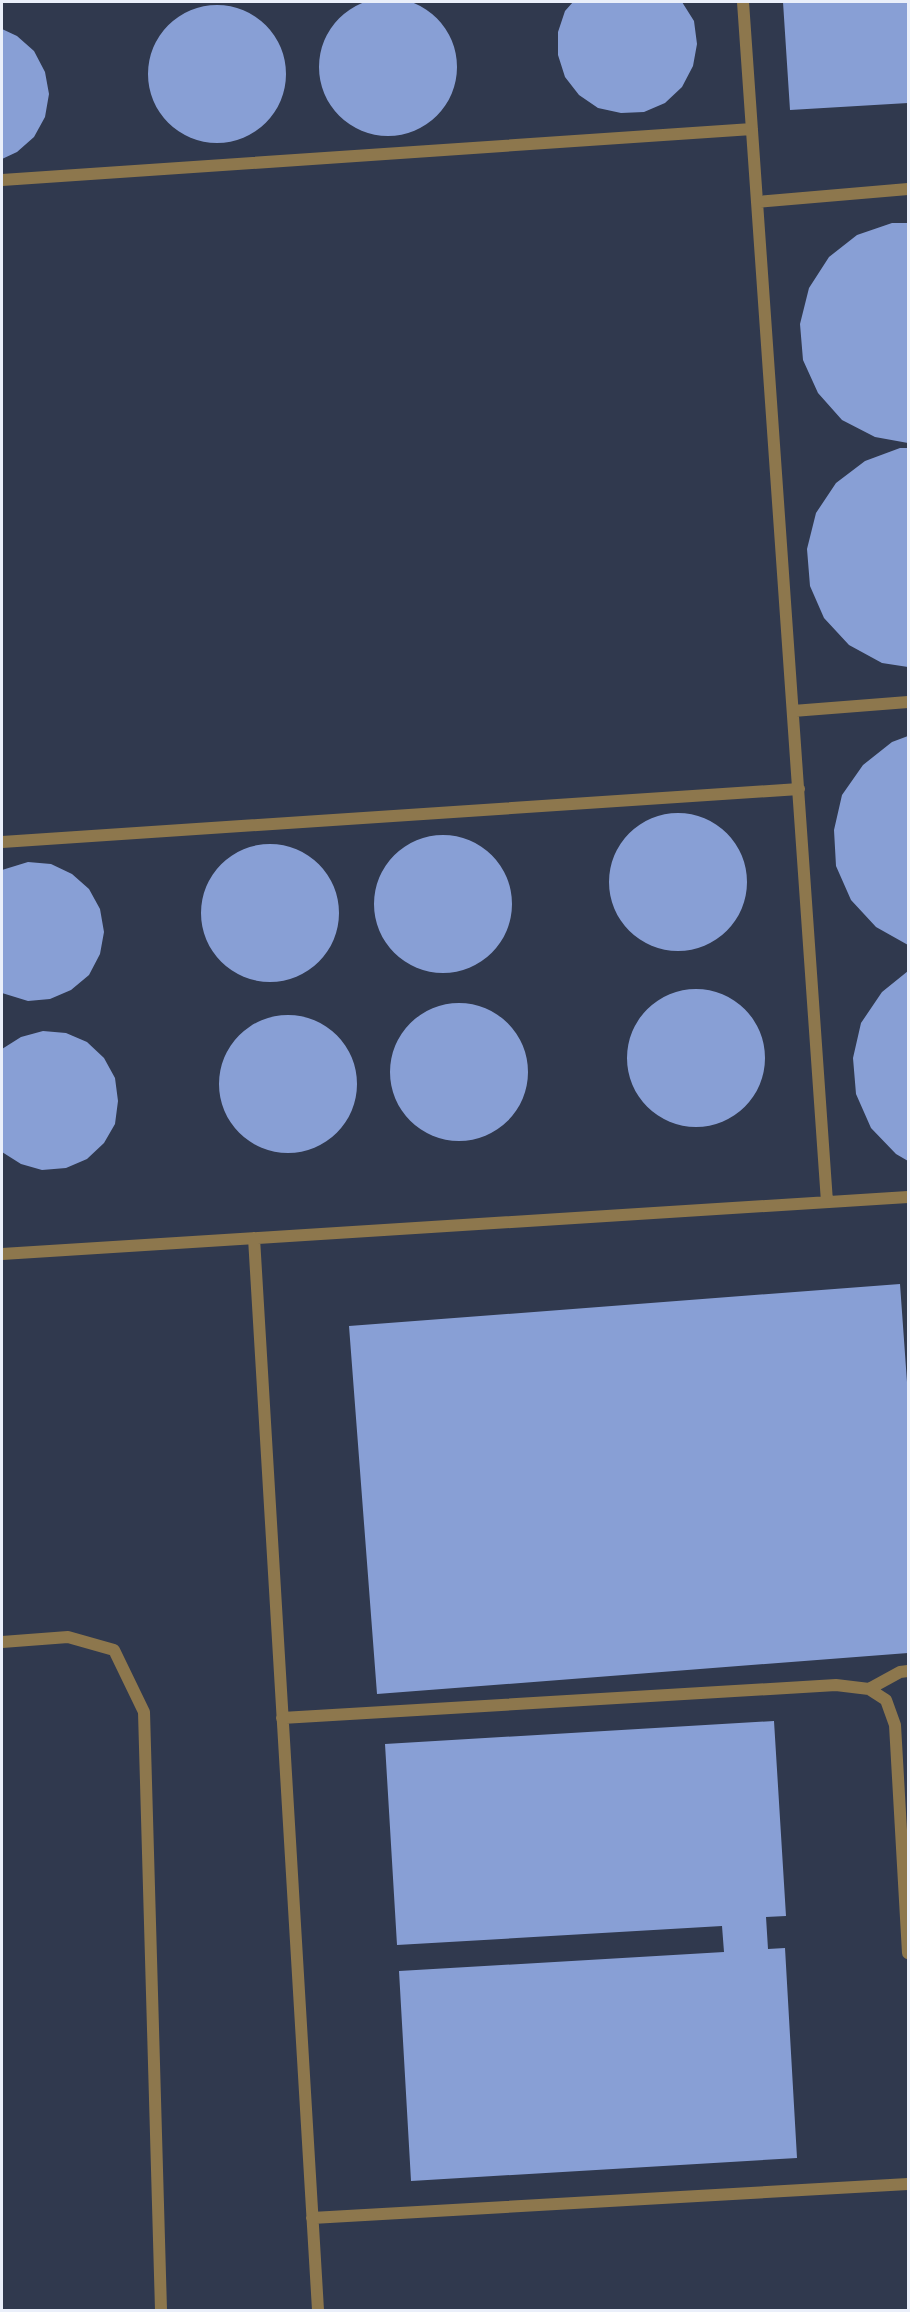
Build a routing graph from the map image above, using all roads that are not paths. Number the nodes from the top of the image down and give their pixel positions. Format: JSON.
{"nodes":[{"id":1,"x":743,"y":2,"type":"edge"},
{"id":2,"x":752,"y":129,"type":"junction"},
{"id":3,"x":2,"y":180,"type":"edge"},
{"id":4,"x":909,"y":189,"type":"edge"},
{"id":5,"x":757,"y":202,"type":"junction"},
{"id":6,"x":909,"y":702,"type":"edge"},
{"id":7,"x":793,"y":711,"type":"junction"},
{"id":8,"x":799,"y":789,"type":"junction"},
{"id":9,"x":2,"y":842,"type":"edge"},
{"id":10,"x":909,"y":1197,"type":"edge"},
{"id":11,"x":827,"y":1202,"type":"junction"},
{"id":12,"x":254,"y":1238,"type":"junction"},
{"id":13,"x":2,"y":1254,"type":"edge"},
{"id":14,"x":2,"y":1642,"type":"edge"},
{"id":15,"x":909,"y":1671,"type":"edge"},
{"id":16,"x":869,"y":1689,"type":"junction"},
{"id":17,"x":282,"y":1718,"type":"junction"},
{"id":18,"x":909,"y":1953,"type":"edge"},
{"id":19,"x":909,"y":2184,"type":"edge"},
{"id":20,"x":312,"y":2218,"type":"junction"},
{"id":21,"x":161,"y":2310,"type":"edge"},
{"id":22,"x":318,"y":2310,"type":"edge"}],
"edges":[{"from":1,"to":2,"type":"lane"},
{"from":2,"to":3,"type":"lane"},
{"from":2,"to":5,"type":"lane"},
{"from":4,"to":5,"type":"lane"},
{"from":5,"to":7,"type":"lane"},
{"from":6,"to":7,"type":"lane"},
{"from":7,"to":8,"type":"lane"},
{"from":8,"to":9,"type":"lane"},
{"from":8,"to":11,"type":"lane"},
{"from":10,"to":11,"type":"lane"},
{"from":11,"to":12,"type":"lane"},
{"from":12,"to":13,"type":"lane"},
{"from":12,"to":17,"type":"lane"},
{"from":14,"to":21,"type":"lane"},
{"from":15,"to":16,"type":"lane"},
{"from":16,"to":17,"type":"lane"},
{"from":16,"to":18,"type":"lane"},
{"from":17,"to":20,"type":"lane"},
{"from":19,"to":20,"type":"lane"},
{"from":20,"to":22,"type":"lane"}]}
